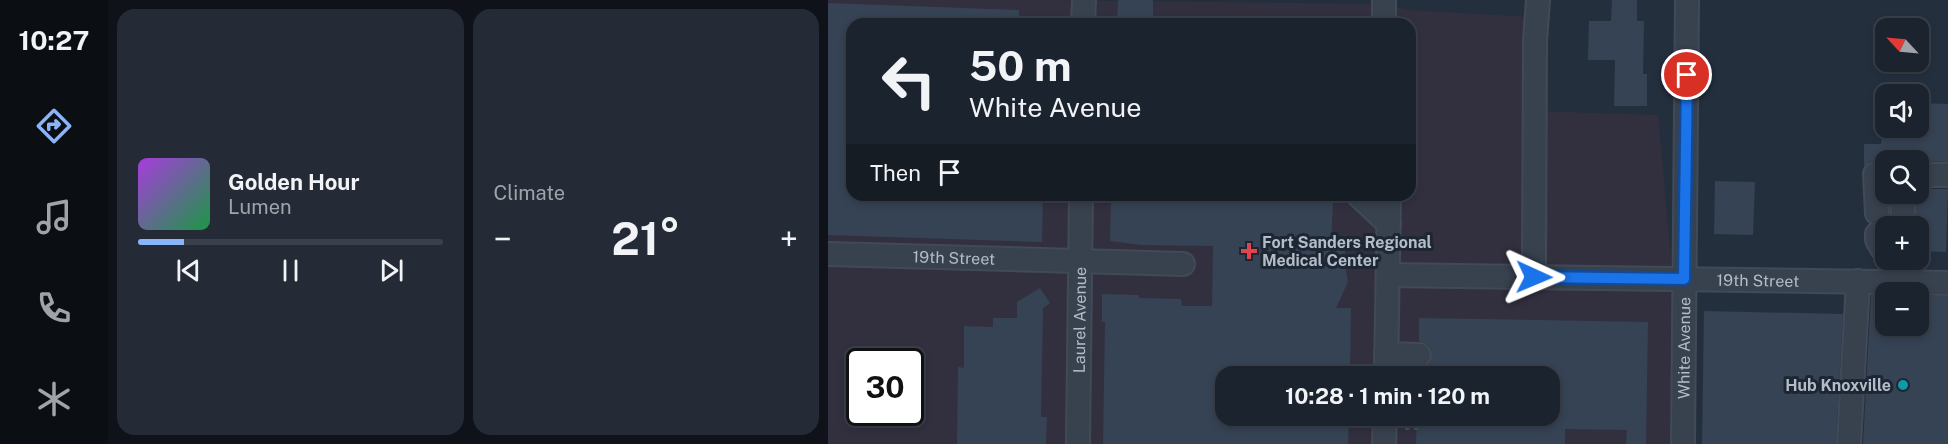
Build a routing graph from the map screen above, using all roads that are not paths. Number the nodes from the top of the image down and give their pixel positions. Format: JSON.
{"nodes":[{"id":1,"x":1084,"y":0,"type":"edge"},
{"id":2,"x":1384,"y":0,"type":"edge"},
{"id":3,"x":1538,"y":0,"type":"edge"},
{"id":4,"x":1687,"y":0,"type":"edge"},
{"id":5,"x":1083,"y":18,"type":"edge"},
{"id":6,"x":1384,"y":18,"type":"edge"},
{"id":7,"x":1929,"y":175,"type":"edge"},
{"id":8,"x":1948,"y":176,"type":"edge"},
{"id":9,"x":1081,"y":201,"type":"edge"},
{"id":10,"x":1364,"y":201,"type":"edge"},
{"id":11,"x":1389,"y":201,"type":"edge"},
{"id":12,"x":1389,"y":224,"type":"junction"},
{"id":13,"x":828,"y":254,"type":"edge"},
{"id":14,"x":1080,"y":260,"type":"junction"},
{"id":15,"x":1183,"y":264,"type":"dead end"},
{"id":16,"x":1878,"y":270,"type":"edge"},
{"id":17,"x":1911,"y":270,"type":"edge"},
{"id":18,"x":1388,"y":275,"type":"junction"},
{"id":19,"x":1534,"y":277,"type":"junction"},
{"id":20,"x":1684,"y":279,"type":"junction"},
{"id":21,"x":1858,"y":281,"type":"junction"},
{"id":22,"x":1948,"y":283,"type":"edge"},
{"id":23,"x":1386,"y":346,"type":"junction"},
{"id":24,"x":1419,"y":347,"type":"dead end"},
{"id":25,"x":1386,"y":366,"type":"edge"},
{"id":26,"x":1385,"y":426,"type":"edge"},
{"id":27,"x":1385,"y":443,"type":"edge"},
{"id":28,"x":1078,"y":444,"type":"edge"},
{"id":29,"x":1683,"y":444,"type":"edge"},
{"id":30,"x":1849,"y":444,"type":"edge"}],
"edges":[{"from":1,"to":5,"type":"street"},
{"from":2,"to":6,"type":"street"},
{"from":3,"to":19,"type":"street"},
{"from":4,"to":20,"type":"street","name":"White Avenue"},
{"from":7,"to":8,"type":"street"},
{"from":9,"to":14,"type":"street","name":"Laurel Avenue"},
{"from":10,"to":12,"type":"street"},
{"from":11,"to":12,"type":"street"},
{"from":12,"to":18,"type":"street"},
{"from":13,"to":14,"type":"street","name":"19th Street"},
{"from":14,"to":15,"type":"street","name":"19th Street"},
{"from":14,"to":28,"type":"street","name":"Laurel Avenue"},
{"from":16,"to":21,"type":"street","name":"19th Street"},
{"from":17,"to":22,"type":"street","name":"19th Street"},
{"from":18,"to":19,"type":"street","name":"19th Street"},
{"from":18,"to":23,"type":"street"},
{"from":19,"to":20,"type":"street","name":"19th Street"},
{"from":20,"to":21,"type":"street","name":"19th Street"},
{"from":20,"to":29,"type":"street","name":"White Avenue"},
{"from":21,"to":30,"type":"street"},
{"from":23,"to":24,"type":"street"},
{"from":23,"to":25,"type":"street"},
{"from":26,"to":27,"type":"street"}]}
